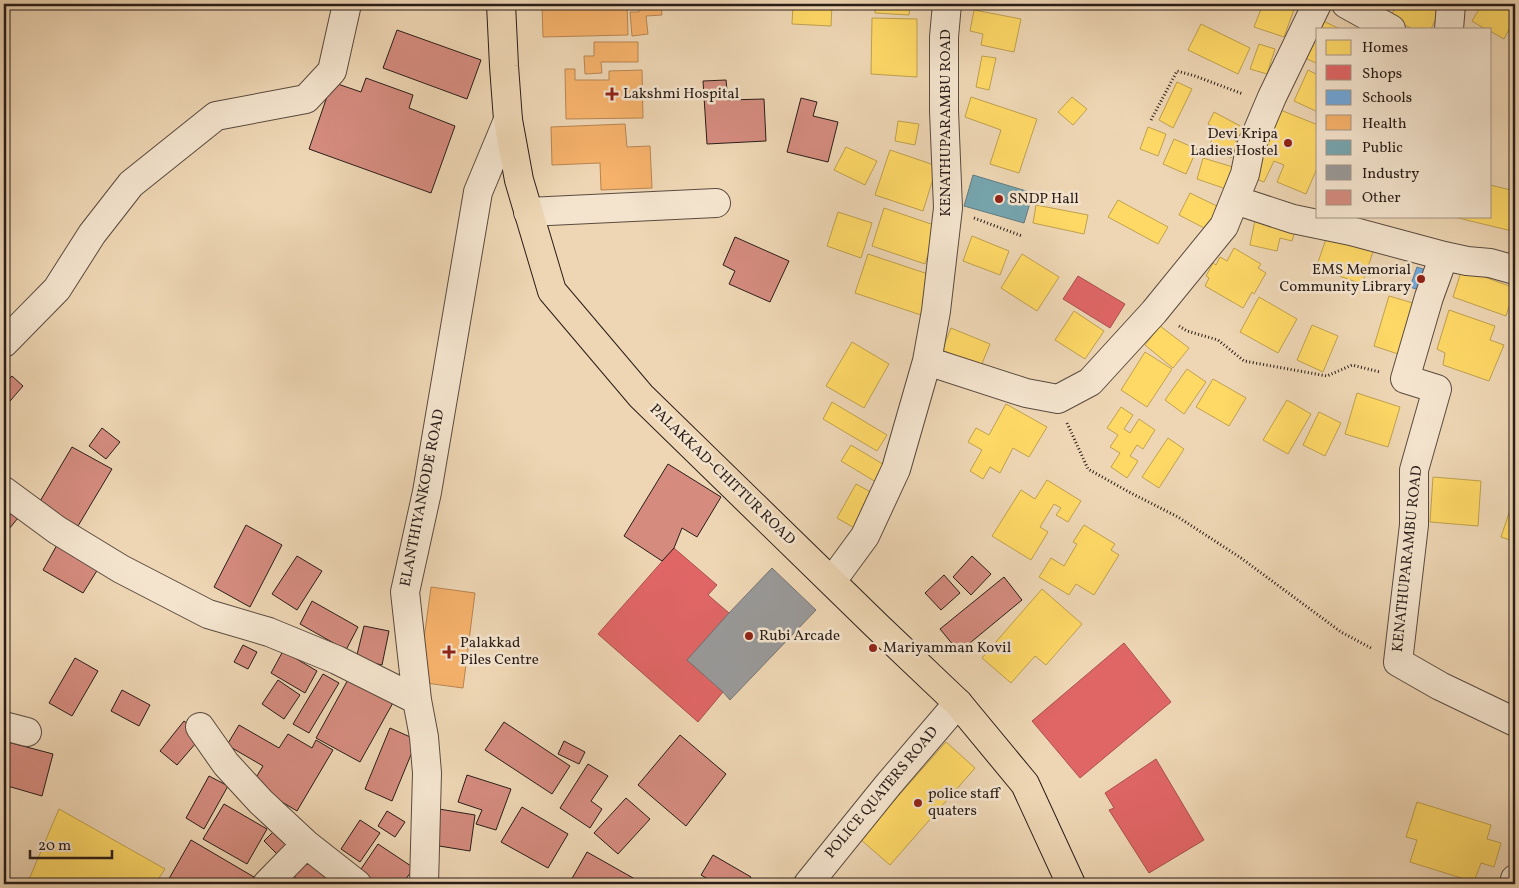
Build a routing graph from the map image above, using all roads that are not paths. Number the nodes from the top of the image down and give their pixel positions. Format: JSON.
{"nodes":[{"id":1,"x":347,"y":4,"type":"edge"},
{"id":2,"x":501,"y":4,"type":"edge"},
{"id":3,"x":948,"y":4,"type":"edge"},
{"id":4,"x":1317,"y":4,"type":"edge"},
{"id":5,"x":1346,"y":4,"type":"edge"},
{"id":6,"x":1451,"y":4,"type":"edge"},
{"id":7,"x":1389,"y":28,"type":"edge"},
{"id":8,"x":1449,"y":28,"type":"edge"},
{"id":9,"x":508,"y":120,"type":"junction"},
{"id":10,"x":1234,"y":200,"type":"junction"},
{"id":11,"x":716,"y":203,"type":"dead end"},
{"id":12,"x":528,"y":212,"type":"junction"},
{"id":13,"x":1444,"y":256,"type":"junction"},
{"id":14,"x":1515,"y":270,"type":"edge"},
{"id":15,"x":4,"y":343,"type":"edge"},
{"id":16,"x":927,"y":361,"type":"junction"},
{"id":17,"x":4,"y":491,"type":"edge"},
{"id":18,"x":832,"y":581,"type":"junction"},
{"id":19,"x":418,"y":700,"type":"junction"},
{"id":20,"x":958,"y":703,"type":"junction"},
{"id":21,"x":1515,"y":722,"type":"edge"},
{"id":22,"x":200,"y":727,"type":"dead end"},
{"id":23,"x":306,"y":844,"type":"junction"},
{"id":24,"x":1515,"y":879,"type":"edge"},
{"id":25,"x":267,"y":884,"type":"edge"},
{"id":26,"x":357,"y":884,"type":"edge"},
{"id":27,"x":424,"y":884,"type":"edge"},
{"id":28,"x":808,"y":884,"type":"edge"},
{"id":29,"x":1071,"y":884,"type":"edge"},
{"id":30,"x":1514,"y":884,"type":"edge"}],
"edges":[{"from":1,"to":15,"type":"street"},
{"from":2,"to":9,"type":"main road","name":"PALAKKAD-CHITTUR ROAD"},
{"from":3,"to":16,"type":"street","name":"KENATHUPARAMBU ROAD"},
{"from":4,"to":10,"type":"street"},
{"from":5,"to":7,"type":"street"},
{"from":6,"to":8,"type":"street"},
{"from":9,"to":12,"type":"main road","name":"PALAKKAD-CHITTUR ROAD"},
{"from":9,"to":19,"type":"street","name":"ELANTHIYANKODE ROAD"},
{"from":10,"to":13,"type":"street"},
{"from":10,"to":16,"type":"street"},
{"from":11,"to":12,"type":"street"},
{"from":12,"to":18,"type":"main road","name":"PALAKKAD-CHITTUR ROAD"},
{"from":13,"to":14,"type":"street"},
{"from":13,"to":21,"type":"street","name":"KENATHUPARAMBU ROAD"},
{"from":16,"to":18,"type":"street","name":"KENATHUPARAMBU ROAD"},
{"from":17,"to":19,"type":"street"},
{"from":18,"to":20,"type":"main road","name":"PALAKKAD-CHITTUR ROAD"},
{"from":19,"to":27,"type":"street","name":"ELANTHIYANKODE ROAD"},
{"from":20,"to":28,"type":"street","name":"POLICE QUATERS ROAD"},
{"from":20,"to":29,"type":"main road","name":"PALAKKAD-CHITTUR ROAD"},
{"from":22,"to":23,"type":"street"},
{"from":23,"to":25,"type":"street"},
{"from":23,"to":26,"type":"street"},
{"from":24,"to":30,"type":"street"}]}
